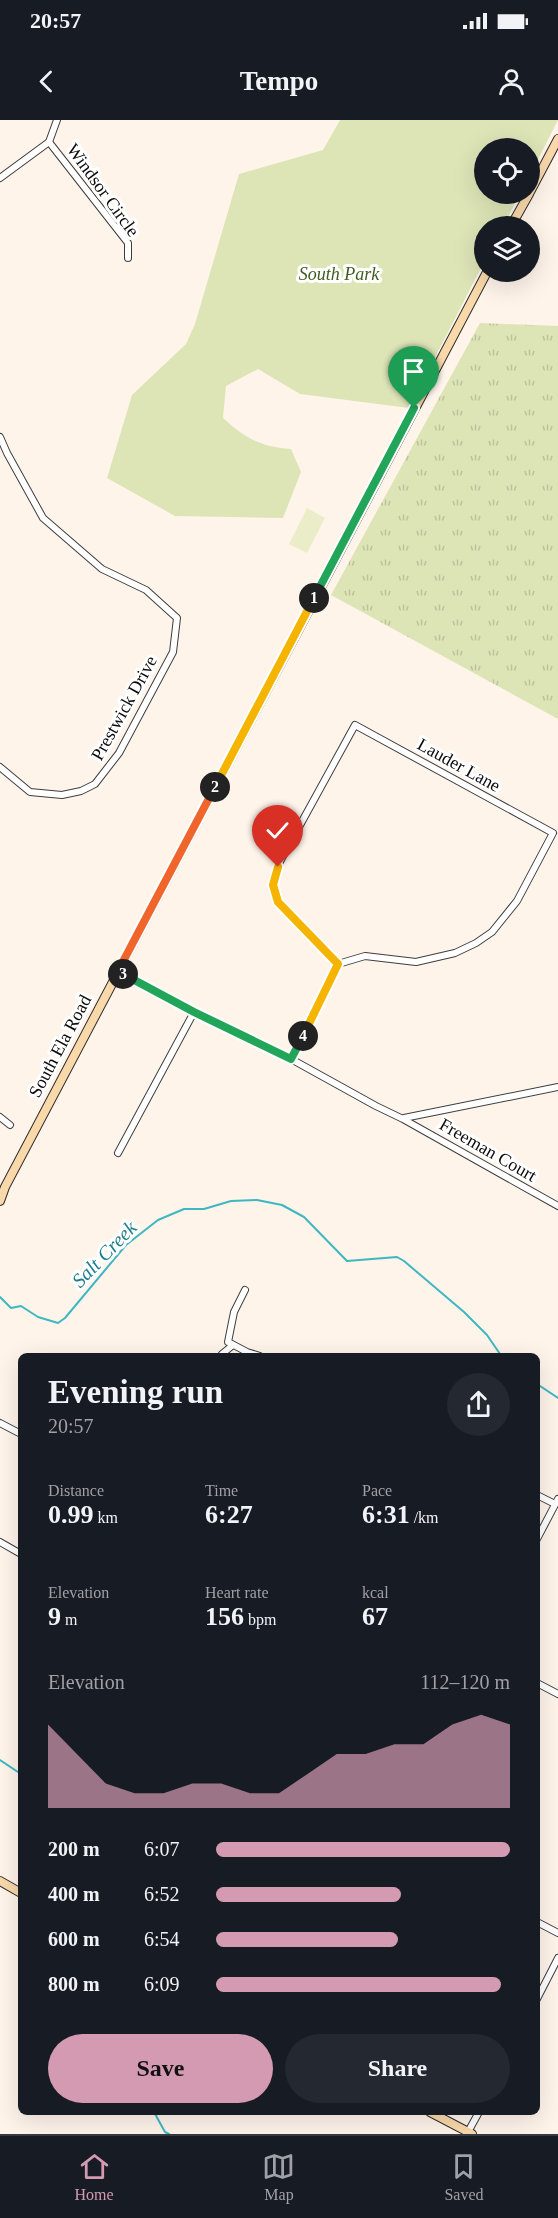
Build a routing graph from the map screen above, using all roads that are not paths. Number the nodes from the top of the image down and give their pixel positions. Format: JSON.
{"nodes":[{"id":1,"x":57,"y":120,"type":"edge"},
{"id":2,"x":558,"y":139,"type":"edge"},
{"id":3,"x":49,"y":142,"type":"junction"},
{"id":4,"x":540,"y":173,"type":"edge"},
{"id":5,"x":0,"y":178,"type":"edge"},
{"id":6,"x":128,"y":258,"type":"dead end"},
{"id":7,"x":482,"y":282,"type":"edge"},
{"id":8,"x":0,"y":436,"type":"edge"},
{"id":9,"x":0,"y":767,"type":"edge"},
{"id":10,"x":338,"y":964,"type":"junction"},
{"id":11,"x":118,"y":971,"type":"junction"},
{"id":12,"x":194,"y":1012,"type":"junction"},
{"id":13,"x":291,"y":1059,"type":"junction"},
{"id":14,"x":558,"y":1087,"type":"edge"},
{"id":15,"x":0,"y":1117,"type":"edge"},
{"id":16,"x":403,"y":1119,"type":"junction"},
{"id":17,"x":10,"y":1125,"type":"dead end"},
{"id":18,"x":118,"y":1153,"type":"dead end"},
{"id":19,"x":0,"y":1201,"type":"edge"},
{"id":20,"x":558,"y":1206,"type":"edge"},
{"id":21,"x":245,"y":1290,"type":"dead end"},
{"id":22,"x":233,"y":1345,"type":"junction"},
{"id":23,"x":223,"y":1353,"type":"edge"},
{"id":24,"x":250,"y":1353,"type":"edge"},
{"id":25,"x":0,"y":1423,"type":"edge"},
{"id":26,"x":18,"y":1432,"type":"edge"},
{"id":27,"x":540,"y":1496,"type":"edge"},
{"id":28,"x":557,"y":1501,"type":"edge"},
{"id":29,"x":540,"y":1533,"type":"edge"},
{"id":30,"x":0,"y":1542,"type":"edge"},
{"id":31,"x":18,"y":1552,"type":"edge"},
{"id":32,"x":540,"y":1685,"type":"edge"},
{"id":33,"x":558,"y":1694,"type":"edge"},
{"id":34,"x":0,"y":1881,"type":"edge"},
{"id":35,"x":18,"y":1891,"type":"edge"},
{"id":36,"x":540,"y":1924,"type":"edge"},
{"id":37,"x":558,"y":1933,"type":"edge"},
{"id":38,"x":558,"y":1958,"type":"edge"},
{"id":39,"x":540,"y":1993,"type":"edge"},
{"id":40,"x":436,"y":2115,"type":"edge"},
{"id":41,"x":478,"y":2115,"type":"edge"},
{"id":42,"x":470,"y":2133,"type":"edge"}],
"edges":[{"from":1,"to":3,"type":"street"},
{"from":2,"to":4,"type":"main road"},
{"from":3,"to":5,"type":"street"},
{"from":3,"to":6,"type":"street","name":"Windsor Circle"},
{"from":7,"to":11,"type":"main road","name":"South Ela Road"},
{"from":8,"to":9,"type":"street","name":"Prestwick Drive"},
{"from":10,"to":10,"type":"street","name":"Lauder Lane"},
{"from":10,"to":13,"type":"street"},
{"from":11,"to":12,"type":"street","name":"Freeman Court"},
{"from":11,"to":19,"type":"main road","name":"South Ela Road"},
{"from":12,"to":13,"type":"street","name":"Freeman Court"},
{"from":12,"to":18,"type":"street"},
{"from":13,"to":16,"type":"street","name":"Freeman Court"},
{"from":14,"to":16,"type":"street"},
{"from":15,"to":17,"type":"street"},
{"from":16,"to":20,"type":"street","name":"Freeman Court"},
{"from":21,"to":22,"type":"street"},
{"from":22,"to":23,"type":"street"},
{"from":22,"to":24,"type":"street"},
{"from":25,"to":26,"type":"street"},
{"from":27,"to":28,"type":"street"},
{"from":28,"to":29,"type":"street"},
{"from":30,"to":31,"type":"street"},
{"from":32,"to":33,"type":"street"},
{"from":34,"to":35,"type":"main road"},
{"from":36,"to":37,"type":"street"},
{"from":38,"to":39,"type":"street"},
{"from":40,"to":42,"type":"main road"},
{"from":41,"to":42,"type":"street"}]}
